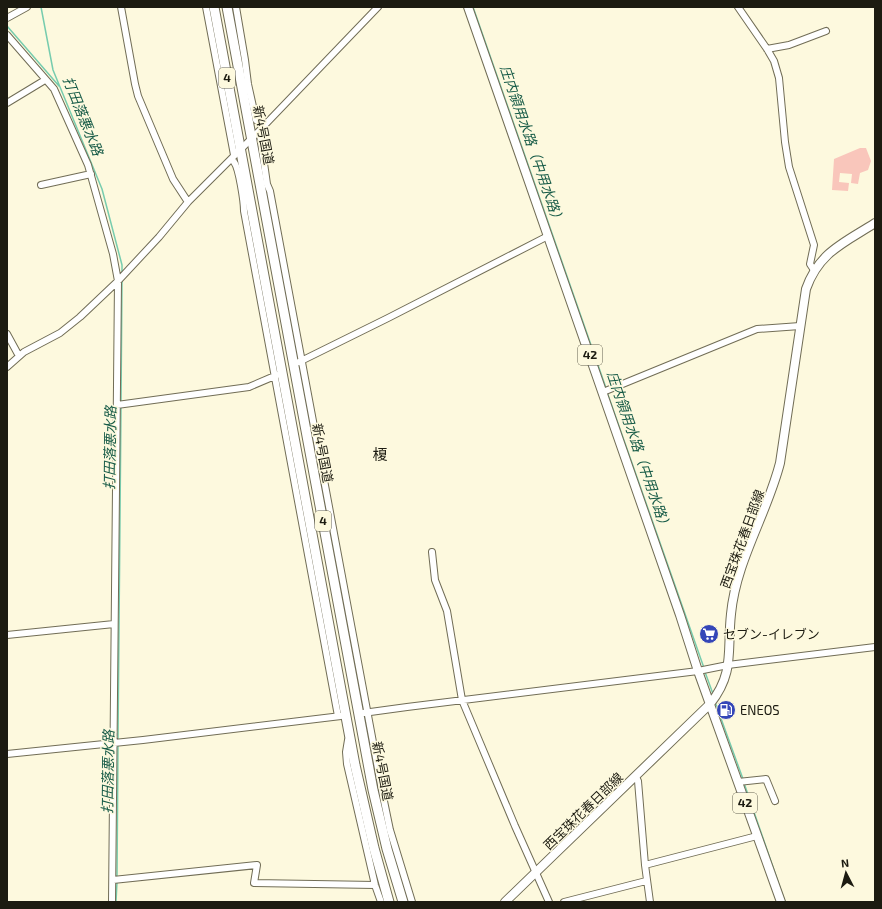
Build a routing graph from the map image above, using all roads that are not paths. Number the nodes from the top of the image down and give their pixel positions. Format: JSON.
{"nodes":[{"id":1,"x":27,"y":7,"type":"edge"},
{"id":2,"x":121,"y":7,"type":"edge"},
{"id":3,"x":206,"y":7,"type":"edge"},
{"id":4,"x":214,"y":7,"type":"edge"},
{"id":5,"x":227,"y":7,"type":"edge"},
{"id":6,"x":236,"y":7,"type":"edge"},
{"id":7,"x":378,"y":7,"type":"edge"},
{"id":8,"x":468,"y":7,"type":"edge"},
{"id":9,"x":738,"y":7,"type":"edge"},
{"id":10,"x":7,"y":18,"type":"edge"},
{"id":11,"x":826,"y":31,"type":"dead end"},
{"id":12,"x":7,"y":35,"type":"edge"},
{"id":13,"x":767,"y":49,"type":"junction"},
{"id":14,"x":45,"y":80,"type":"junction"},
{"id":15,"x":246,"y":90,"type":"junction"},
{"id":16,"x":7,"y":103,"type":"edge"},
{"id":17,"x":256,"y":120,"type":"dead end"},
{"id":18,"x":256,"y":137,"type":"junction"},
{"id":19,"x":238,"y":152,"type":"junction"},
{"id":20,"x":234,"y":162,"type":"dead end"},
{"id":21,"x":91,"y":174,"type":"junction"},
{"id":22,"x":41,"y":185,"type":"dead end"},
{"id":23,"x":245,"y":192,"type":"junction"},
{"id":24,"x":188,"y":202,"type":"junction"},
{"id":25,"x":875,"y":223,"type":"edge"},
{"id":26,"x":548,"y":236,"type":"junction"},
{"id":27,"x":814,"y":270,"type":"junction"},
{"id":28,"x":118,"y":281,"type":"junction"},
{"id":29,"x":800,"y":326,"type":"junction"},
{"id":30,"x":7,"y":334,"type":"edge"},
{"id":31,"x":19,"y":356,"type":"junction"},
{"id":32,"x":297,"y":363,"type":"junction"},
{"id":33,"x":7,"y":367,"type":"edge"},
{"id":34,"x":278,"y":374,"type":"junction"},
{"id":35,"x":603,"y":392,"type":"junction"},
{"id":36,"x":117,"y":405,"type":"junction"},
{"id":37,"x":432,"y":552,"type":"dead end"},
{"id":38,"x":114,"y":624,"type":"junction"},
{"id":39,"x":7,"y":635,"type":"edge"},
{"id":40,"x":875,"y":647,"type":"edge"},
{"id":41,"x":728,"y":665,"type":"junction"},
{"id":42,"x":698,"y":671,"type":"junction"},
{"id":43,"x":462,"y":700,"type":"junction"},
{"id":44,"x":710,"y":704,"type":"junction"},
{"id":45,"x":363,"y":713,"type":"junction"},
{"id":46,"x":342,"y":716,"type":"junction"},
{"id":47,"x":349,"y":735,"type":"junction"},
{"id":48,"x":114,"y":742,"type":"junction"},
{"id":49,"x":7,"y":754,"type":"edge"},
{"id":50,"x":636,"y":777,"type":"junction"},
{"id":51,"x":738,"y":782,"type":"junction"},
{"id":52,"x":774,"y":801,"type":"dead end"},
{"id":53,"x":757,"y":836,"type":"junction"},
{"id":54,"x":645,"y":865,"type":"junction"},
{"id":55,"x":537,"y":872,"type":"junction"},
{"id":56,"x":113,"y":880,"type":"junction"},
{"id":57,"x":646,"y":881,"type":"junction"},
{"id":58,"x":375,"y":885,"type":"junction"},
{"id":59,"x":112,"y":902,"type":"edge"},
{"id":60,"x":381,"y":902,"type":"edge"},
{"id":61,"x":389,"y":902,"type":"edge"},
{"id":62,"x":403,"y":902,"type":"edge"},
{"id":63,"x":412,"y":902,"type":"edge"},
{"id":64,"x":505,"y":902,"type":"edge"},
{"id":65,"x":549,"y":902,"type":"edge"},
{"id":66,"x":564,"y":902,"type":"edge"},
{"id":67,"x":650,"y":902,"type":"edge"},
{"id":68,"x":781,"y":902,"type":"edge"}],
"edges":[{"from":1,"to":10,"type":"street"},
{"from":2,"to":24,"type":"street"},
{"from":3,"to":19,"type":"street"},
{"from":4,"to":19,"type":"highway","name":"新4号国道","number":"4"},
{"from":5,"to":15,"type":"highway","name":"新4号国道","number":"4"},
{"from":6,"to":15,"type":"street"},
{"from":7,"to":18,"type":"street"},
{"from":8,"to":26,"type":"main road","number":"42"},
{"from":9,"to":13,"type":"street"},
{"from":11,"to":13,"type":"street"},
{"from":12,"to":14,"type":"street"},
{"from":13,"to":27,"type":"street"},
{"from":14,"to":16,"type":"street"},
{"from":14,"to":21,"type":"street"},
{"from":15,"to":17,"type":"street"},
{"from":15,"to":18,"type":"highway","name":"新4号国道","number":"4"},
{"from":18,"to":19,"type":"street"},
{"from":18,"to":32,"type":"highway","name":"新4号国道","number":"4"},
{"from":19,"to":23,"type":"highway","name":"新4号国道","number":"4"},
{"from":19,"to":24,"type":"street"},
{"from":20,"to":23,"type":"street"},
{"from":21,"to":22,"type":"street"},
{"from":21,"to":28,"type":"street"},
{"from":23,"to":34,"type":"highway","name":"新4号国道","number":"4"},
{"from":24,"to":28,"type":"street"},
{"from":25,"to":27,"type":"main road","name":"西宝珠花春日部線"},
{"from":26,"to":32,"type":"street"},
{"from":26,"to":35,"type":"main road","number":"42"},
{"from":27,"to":29,"type":"main road","name":"西宝珠花春日部線"},
{"from":28,"to":31,"type":"street"},
{"from":28,"to":36,"type":"street"},
{"from":29,"to":35,"type":"street"},
{"from":29,"to":41,"type":"main road","name":"西宝珠花春日部線"},
{"from":30,"to":31,"type":"street"},
{"from":31,"to":33,"type":"street"},
{"from":32,"to":45,"type":"highway","name":"新4号国道","number":"4"},
{"from":34,"to":36,"type":"street"},
{"from":34,"to":46,"type":"highway","name":"新4号国道","number":"4"},
{"from":35,"to":42,"type":"main road","number":"42"},
{"from":36,"to":38,"type":"street"},
{"from":37,"to":43,"type":"street"},
{"from":38,"to":39,"type":"street"},
{"from":38,"to":48,"type":"street"},
{"from":40,"to":41,"type":"street"},
{"from":41,"to":42,"type":"street"},
{"from":41,"to":44,"type":"main road","name":"西宝珠花春日部線"},
{"from":42,"to":43,"type":"street"},
{"from":42,"to":44,"type":"main road","number":"42"},
{"from":43,"to":45,"type":"street"},
{"from":43,"to":55,"type":"street"},
{"from":44,"to":50,"type":"main road","name":"西宝珠花春日部線"},
{"from":44,"to":51,"type":"main road","number":"42"},
{"from":45,"to":62,"type":"highway","name":"新4号国道","number":"4"},
{"from":45,"to":63,"type":"street"},
{"from":46,"to":47,"type":"highway","name":"新4号国道","number":"4"},
{"from":46,"to":48,"type":"street"},
{"from":47,"to":58,"type":"street"},
{"from":47,"to":61,"type":"highway","name":"新4号国道","number":"4"},
{"from":48,"to":49,"type":"street"},
{"from":48,"to":56,"type":"street"},
{"from":50,"to":54,"type":"street"},
{"from":50,"to":55,"type":"main road","name":"西宝珠花春日部線"},
{"from":51,"to":52,"type":"street"},
{"from":51,"to":53,"type":"main road","number":"42"},
{"from":53,"to":54,"type":"street"},
{"from":53,"to":68,"type":"main road","number":"42"},
{"from":54,"to":57,"type":"street"},
{"from":55,"to":64,"type":"main road","name":"西宝珠花春日部線"},
{"from":55,"to":65,"type":"street"},
{"from":56,"to":58,"type":"street"},
{"from":56,"to":59,"type":"street"},
{"from":57,"to":66,"type":"street"},
{"from":57,"to":67,"type":"street"},
{"from":58,"to":60,"type":"street"}]}
